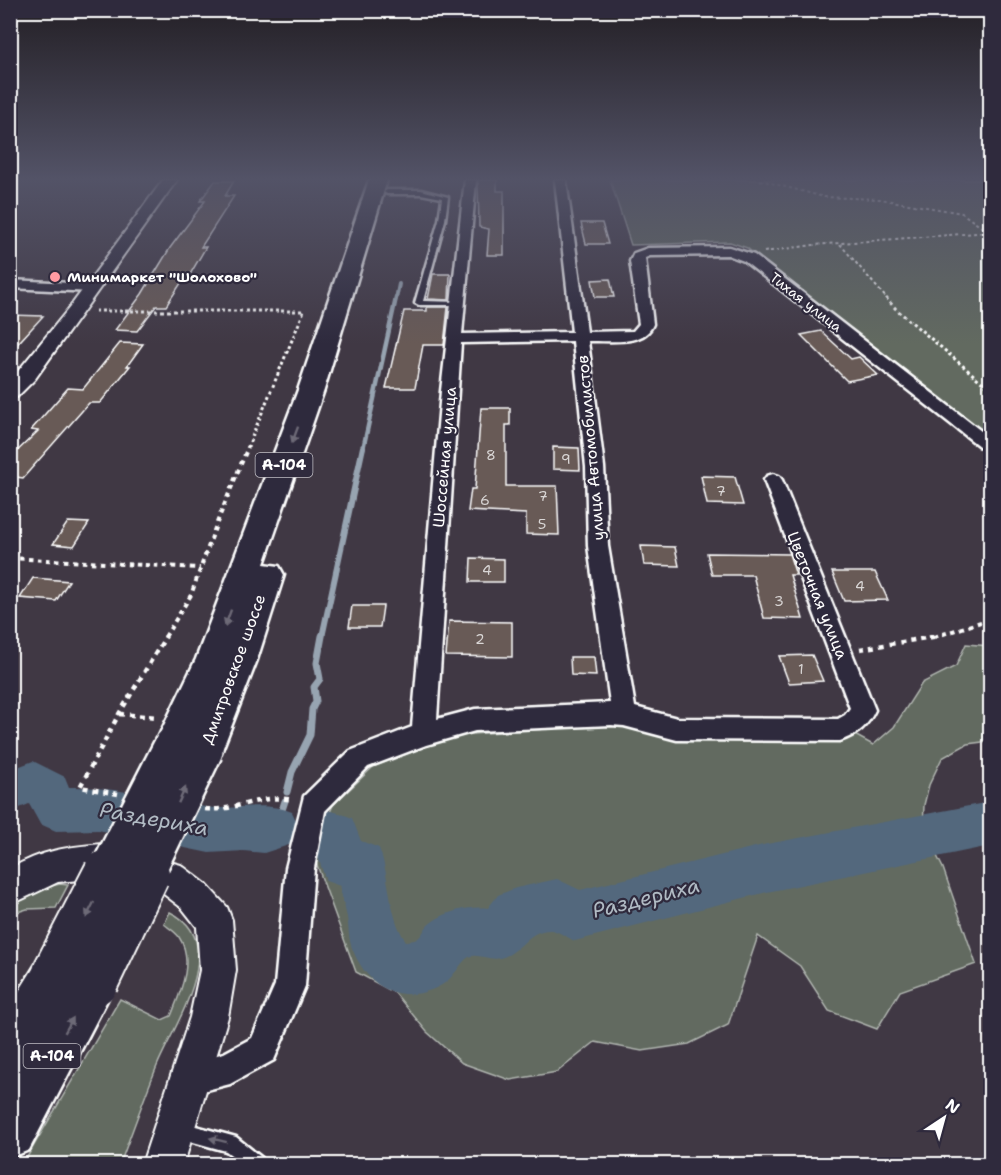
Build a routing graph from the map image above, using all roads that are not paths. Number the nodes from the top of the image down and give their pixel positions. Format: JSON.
{"nodes":[{"id":1,"x":130,"y":235,"type":"edge"},
{"id":2,"x":371,"y":235,"type":"edge"},
{"id":3,"x":438,"y":235,"type":"edge"},
{"id":4,"x":464,"y":235,"type":"edge"},
{"id":5,"x":568,"y":235,"type":"edge"},
{"id":6,"x":10,"y":284,"type":"edge"},
{"id":7,"x":92,"y":288,"type":"junction"},
{"id":8,"x":457,"y":304,"type":"junction"},
{"id":9,"x":580,"y":337,"type":"junction"},
{"id":10,"x":455,"y":339,"type":"junction"},
{"id":11,"x":10,"y":393,"type":"edge"},
{"id":12,"x":990,"y":446,"type":"edge"},
{"id":13,"x":773,"y":480,"type":"dead end"},
{"id":14,"x":624,"y":715,"type":"junction"},
{"id":15,"x":424,"y":734,"type":"junction"},
{"id":16,"x":10,"y":888,"type":"edge"},
{"id":17,"x":76,"y":977,"type":"junction"},
{"id":18,"x":10,"y":1054,"type":"edge"},
{"id":19,"x":191,"y":1078,"type":"junction"},
{"id":20,"x":10,"y":1131,"type":"edge"},
{"id":21,"x":168,"y":1147,"type":"edge"},
{"id":22,"x":256,"y":1164,"type":"edge"}],
"edges":[{"from":1,"to":7,"type":"street"},
{"from":2,"to":17,"type":"highway","name":"Дмитровское шоссе","number":"А-104","bridge":true},
{"from":3,"to":8,"type":"lane"},
{"from":4,"to":8,"type":"street","name":"Шоссейная улица"},
{"from":5,"to":9,"type":"street","name":"улица Автомобилистов"},
{"from":6,"to":7,"type":"street"},
{"from":7,"to":11,"type":"street"},
{"from":8,"to":10,"type":"street","name":"Шоссейная улица"},
{"from":9,"to":10,"type":"street","name":"Тихая улица"},
{"from":9,"to":12,"type":"street","name":"Тихая улица"},
{"from":9,"to":14,"type":"street","name":"улица Автомобилистов"},
{"from":10,"to":15,"type":"street","name":"Шоссейная улица"},
{"from":13,"to":14,"type":"street","name":"Цветочная улица"},
{"from":14,"to":15,"type":"street"},
{"from":15,"to":19,"type":"street"},
{"from":16,"to":19,"type":"street"},
{"from":17,"to":18,"type":"highway","name":"Дмитровское шоссе","number":"А-104"},
{"from":20,"to":17,"type":"highway","name":"Дмитровское шоссе","number":"А-104","one_way":true},
{"from":19,"to":21,"type":"street"},
{"from":22,"to":21,"type":"lane","one_way":true}]}
